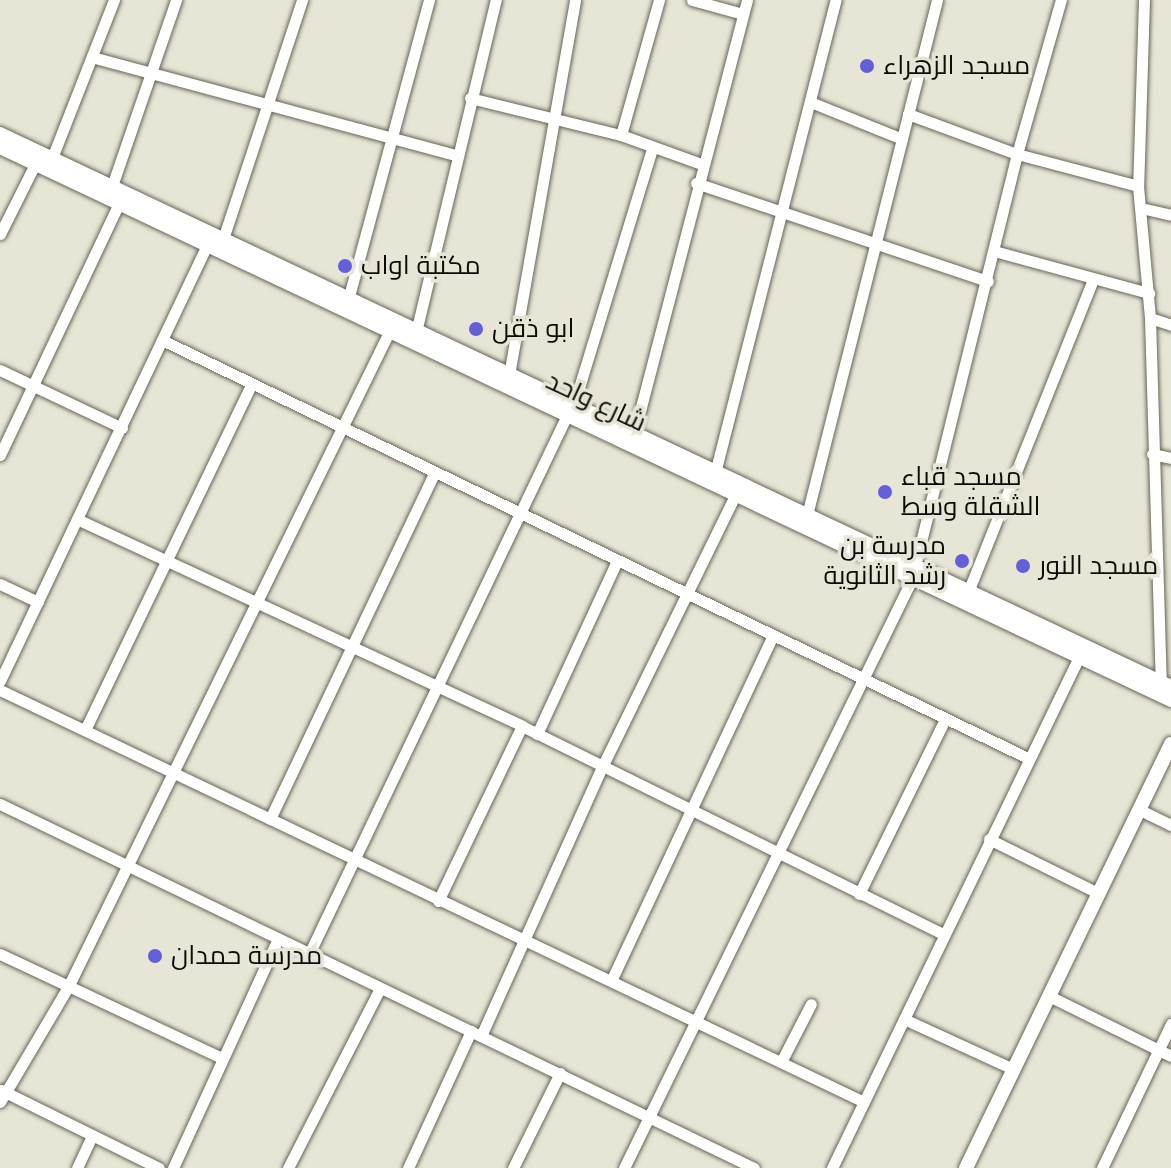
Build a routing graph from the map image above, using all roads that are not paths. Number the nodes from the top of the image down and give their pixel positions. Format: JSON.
{"nodes":[{"id":1,"x":114,"y":0,"type":"edge"},
{"id":2,"x":176,"y":0,"type":"edge"},
{"id":3,"x":302,"y":0,"type":"edge"},
{"id":4,"x":429,"y":0,"type":"edge"},
{"id":5,"x":496,"y":0,"type":"edge"},
{"id":6,"x":575,"y":0,"type":"edge"},
{"id":7,"x":659,"y":0,"type":"edge"},
{"id":8,"x":692,"y":0,"type":"edge"},
{"id":9,"x":747,"y":0,"type":"edge"},
{"id":10,"x":836,"y":0,"type":"edge"},
{"id":11,"x":937,"y":0,"type":"edge"},
{"id":12,"x":1061,"y":0,"type":"edge"},
{"id":13,"x":1144,"y":0,"type":"edge"},
{"id":14,"x":743,"y":14,"type":"junction"},
{"id":15,"x":92,"y":57,"type":"junction"},
{"id":16,"x":150,"y":72,"type":"junction"},
{"id":17,"x":470,"y":98,"type":"junction"},
{"id":18,"x":813,"y":103,"type":"junction"},
{"id":19,"x":267,"y":104,"type":"junction"},
{"id":20,"x":908,"y":114,"type":"junction"},
{"id":21,"x":552,"y":121,"type":"junction"},
{"id":22,"x":0,"y":134,"type":"edge"},
{"id":23,"x":621,"y":135,"type":"junction"},
{"id":24,"x":388,"y":139,"type":"junction"},
{"id":25,"x":902,"y":139,"type":"junction"},
{"id":26,"x":0,"y":147,"type":"edge"},
{"id":27,"x":652,"y":149,"type":"junction"},
{"id":28,"x":1017,"y":154,"type":"junction"},
{"id":29,"x":458,"y":156,"type":"junction"},
{"id":30,"x":52,"y":158,"type":"junction"},
{"id":31,"x":35,"y":164,"type":"junction"},
{"id":32,"x":701,"y":164,"type":"junction"},
{"id":33,"x":72,"y":175,"type":"junction"},
{"id":34,"x":696,"y":183,"type":"junction"},
{"id":35,"x":112,"y":186,"type":"junction"},
{"id":36,"x":1138,"y":186,"type":"junction"},
{"id":37,"x":118,"y":205,"type":"junction"},
{"id":38,"x":1141,"y":208,"type":"junction"},
{"id":39,"x":780,"y":209,"type":"junction"},
{"id":40,"x":1171,"y":215,"type":"edge"},
{"id":41,"x":0,"y":234,"type":"edge"},
{"id":42,"x":223,"y":239,"type":"junction"},
{"id":43,"x":207,"y":245,"type":"junction"},
{"id":44,"x":878,"y":247,"type":"junction"},
{"id":45,"x":994,"y":251,"type":"junction"},
{"id":46,"x":1093,"y":279,"type":"junction"},
{"id":47,"x":988,"y":281,"type":"junction"},
{"id":48,"x":1149,"y":293,"type":"junction"},
{"id":49,"x":348,"y":300,"type":"junction"},
{"id":50,"x":1150,"y":318,"type":"junction"},
{"id":51,"x":1171,"y":325,"type":"edge"},
{"id":52,"x":389,"y":332,"type":"junction"},
{"id":53,"x":416,"y":332,"type":"junction"},
{"id":54,"x":162,"y":340,"type":"junction"},
{"id":55,"x":473,"y":365,"type":"junction"},
{"id":56,"x":0,"y":370,"type":"edge"},
{"id":57,"x":509,"y":375,"type":"junction"},
{"id":58,"x":34,"y":385,"type":"junction"},
{"id":59,"x":251,"y":385,"type":"junction"},
{"id":60,"x":570,"y":410,"type":"junction"},
{"id":61,"x":341,"y":425,"type":"junction"},
{"id":62,"x":122,"y":428,"type":"junction"},
{"id":63,"x":634,"y":434,"type":"junction"},
{"id":64,"x":1152,"y":454,"type":"junction"},
{"id":65,"x":0,"y":455,"type":"edge"},
{"id":66,"x":1171,"y":458,"type":"edge"},
{"id":67,"x":435,"y":472,"type":"junction"},
{"id":68,"x":715,"y":473,"type":"junction"},
{"id":69,"x":735,"y":495,"type":"junction"},
{"id":70,"x":521,"y":513,"type":"junction"},
{"id":71,"x":807,"y":515,"type":"junction"},
{"id":72,"x":77,"y":519,"type":"junction"},
{"id":73,"x":839,"y":539,"type":"junction"},
{"id":74,"x":169,"y":561,"type":"junction"},
{"id":75,"x":617,"y":561,"type":"junction"},
{"id":76,"x":913,"y":573,"type":"junction"},
{"id":77,"x":0,"y":584,"type":"edge"},
{"id":78,"x":968,"y":592,"type":"junction"},
{"id":79,"x":687,"y":594,"type":"junction"},
{"id":80,"x":254,"y":600,"type":"junction"},
{"id":81,"x":38,"y":602,"type":"junction"},
{"id":82,"x":772,"y":637,"type":"junction"},
{"id":83,"x":351,"y":648,"type":"junction"},
{"id":84,"x":1078,"y":659,"type":"junction"},
{"id":85,"x":862,"y":678,"type":"junction"},
{"id":86,"x":0,"y":681,"type":"edge"},
{"id":87,"x":438,"y":687,"type":"junction"},
{"id":88,"x":0,"y":690,"type":"edge"},
{"id":89,"x":1166,"y":691,"type":"edge"},
{"id":90,"x":945,"y":719,"type":"junction"},
{"id":91,"x":522,"y":726,"type":"junction"},
{"id":92,"x":85,"y":730,"type":"junction"},
{"id":93,"x":537,"y":734,"type":"junction"},
{"id":94,"x":1169,"y":754,"type":"edge"},
{"id":95,"x":1028,"y":758,"type":"junction"},
{"id":96,"x":602,"y":767,"type":"junction"},
{"id":97,"x":172,"y":773,"type":"junction"},
{"id":98,"x":0,"y":804,"type":"edge"},
{"id":99,"x":691,"y":809,"type":"junction"},
{"id":100,"x":1138,"y":809,"type":"junction"},
{"id":101,"x":270,"y":819,"type":"junction"},
{"id":102,"x":1171,"y":825,"type":"edge"},
{"id":103,"x":989,"y":839,"type":"junction"},
{"id":104,"x":776,"y":853,"type":"junction"},
{"id":105,"x":352,"y":861,"type":"junction"},
{"id":106,"x":129,"y":865,"type":"junction"},
{"id":107,"x":1098,"y":893,"type":"junction"},
{"id":108,"x":859,"y":894,"type":"junction"},
{"id":109,"x":438,"y":901,"type":"junction"},
{"id":110,"x":943,"y":934,"type":"junction"},
{"id":111,"x":278,"y":939,"type":"junction"},
{"id":112,"x":526,"y":942,"type":"junction"},
{"id":113,"x":310,"y":952,"type":"junction"},
{"id":114,"x":0,"y":954,"type":"edge"},
{"id":115,"x":611,"y":981,"type":"junction"},
{"id":116,"x":68,"y":987,"type":"junction"},
{"id":117,"x":380,"y":988,"type":"junction"},
{"id":118,"x":1049,"y":996,"type":"junction"},
{"id":119,"x":811,"y":1004,"type":"dead end"},
{"id":120,"x":904,"y":1019,"type":"junction"},
{"id":121,"x":693,"y":1020,"type":"junction"},
{"id":122,"x":1171,"y":1024,"type":"edge"},
{"id":123,"x":476,"y":1034,"type":"junction"},
{"id":124,"x":1159,"y":1050,"type":"junction"},
{"id":125,"x":1171,"y":1056,"type":"edge"},
{"id":126,"x":222,"y":1058,"type":"junction"},
{"id":127,"x":781,"y":1062,"type":"junction"},
{"id":128,"x":1013,"y":1069,"type":"junction"},
{"id":129,"x":560,"y":1073,"type":"junction"},
{"id":130,"x":2,"y":1095,"type":"edge"},
{"id":131,"x":864,"y":1102,"type":"junction"},
{"id":132,"x":649,"y":1117,"type":"junction"},
{"id":133,"x":92,"y":1136,"type":"junction"},
{"id":134,"x":730,"y":1163,"type":"edge"},
{"id":135,"x":968,"y":1167,"type":"edge"},
{"id":136,"x":77,"y":1168,"type":"edge"},
{"id":137,"x":159,"y":1168,"type":"edge"},
{"id":138,"x":173,"y":1168,"type":"edge"},
{"id":139,"x":288,"y":1168,"type":"edge"},
{"id":140,"x":408,"y":1168,"type":"edge"},
{"id":141,"x":513,"y":1168,"type":"edge"},
{"id":142,"x":624,"y":1168,"type":"edge"},
{"id":143,"x":754,"y":1168,"type":"edge"},
{"id":144,"x":832,"y":1168,"type":"edge"},
{"id":145,"x":1102,"y":1168,"type":"edge"}],
"edges":[{"from":1,"to":15,"type":"street"},
{"from":2,"to":16,"type":"street"},
{"from":3,"to":19,"type":"street"},
{"from":4,"to":24,"type":"street"},
{"from":5,"to":17,"type":"street"},
{"from":6,"to":21,"type":"street"},
{"from":7,"to":23,"type":"street"},
{"from":8,"to":14,"type":"street"},
{"from":9,"to":14,"type":"street"},
{"from":10,"to":18,"type":"street"},
{"from":11,"to":20,"type":"street"},
{"from":12,"to":28,"type":"street"},
{"from":13,"to":36,"type":"street"},
{"from":14,"to":32,"type":"street"},
{"from":15,"to":16,"type":"street"},
{"from":15,"to":30,"type":"street"},
{"from":16,"to":19,"type":"street"},
{"from":16,"to":35,"type":"street"},
{"from":17,"to":21,"type":"street"},
{"from":17,"to":29,"type":"street"},
{"from":18,"to":25,"type":"street"},
{"from":18,"to":39,"type":"street"},
{"from":19,"to":24,"type":"street"},
{"from":19,"to":42,"type":"street"},
{"from":20,"to":25,"type":"street"},
{"from":20,"to":28,"type":"street"},
{"from":21,"to":23,"type":"street"},
{"from":21,"to":57,"type":"street"},
{"from":22,"to":30,"type":"street","name":"شارع واحد"},
{"from":23,"to":27,"type":"street"},
{"from":24,"to":29,"type":"street"},
{"from":24,"to":49,"type":"street"},
{"from":25,"to":44,"type":"street"},
{"from":26,"to":31,"type":"street","name":"شارع واحد"},
{"from":27,"to":32,"type":"street"},
{"from":27,"to":60,"type":"street"},
{"from":28,"to":36,"type":"street"},
{"from":28,"to":45,"type":"street"},
{"from":29,"to":53,"type":"street"},
{"from":30,"to":33,"type":"street","name":"شارع واحد"},
{"from":31,"to":33,"type":"street","name":"شارع واحد"},
{"from":31,"to":41,"type":"street"},
{"from":32,"to":34,"type":"street"},
{"from":33,"to":35,"type":"street","name":"شارع واحد"},
{"from":33,"to":37,"type":"street","name":"شارع واحد"},
{"from":34,"to":39,"type":"street"},
{"from":34,"to":63,"type":"street"},
{"from":35,"to":42,"type":"street","name":"شارع واحد"},
{"from":36,"to":38,"type":"street"},
{"from":37,"to":43,"type":"street","name":"شارع واحد"},
{"from":37,"to":58,"type":"street"},
{"from":38,"to":40,"type":"street"},
{"from":38,"to":48,"type":"street"},
{"from":39,"to":44,"type":"street"},
{"from":39,"to":68,"type":"street"},
{"from":42,"to":49,"type":"street","name":"شارع واحد"},
{"from":43,"to":52,"type":"street","name":"شارع واحد"},
{"from":43,"to":54,"type":"street"},
{"from":44,"to":47,"type":"street"},
{"from":44,"to":71,"type":"street"},
{"from":45,"to":46,"type":"street"},
{"from":45,"to":47,"type":"street"},
{"from":46,"to":48,"type":"street"},
{"from":46,"to":78,"type":"street"},
{"from":47,"to":76,"type":"street"},
{"from":48,"to":50,"type":"street"},
{"from":49,"to":53,"type":"street","name":"شارع واحد"},
{"from":50,"to":51,"type":"street"},
{"from":50,"to":64,"type":"street"},
{"from":52,"to":55,"type":"street","name":"شارع واحد"},
{"from":52,"to":61,"type":"street"},
{"from":53,"to":55,"type":"street","name":"شارع واحد"},
{"from":54,"to":59,"type":"street"},
{"from":54,"to":62,"type":"street"},
{"from":55,"to":57,"type":"street","name":"شارع واحد"},
{"from":55,"to":60,"type":"street","name":"شارع واحد"},
{"from":56,"to":58,"type":"street"},
{"from":57,"to":60,"type":"street","name":"شارع واحد"},
{"from":58,"to":62,"type":"street"},
{"from":58,"to":65,"type":"street"},
{"from":59,"to":61,"type":"street"},
{"from":59,"to":74,"type":"street"},
{"from":60,"to":63,"type":"street","name":"شارع واحد"},
{"from":60,"to":69,"type":"street","name":"شارع واحد"},
{"from":60,"to":70,"type":"street"},
{"from":61,"to":67,"type":"street"},
{"from":61,"to":80,"type":"street"},
{"from":62,"to":72,"type":"street"},
{"from":63,"to":68,"type":"street","name":"شارع واحد"},
{"from":64,"to":66,"type":"street"},
{"from":64,"to":89,"type":"street"},
{"from":67,"to":70,"type":"street"},
{"from":67,"to":83,"type":"street"},
{"from":68,"to":71,"type":"street","name":"شارع واحد"},
{"from":69,"to":73,"type":"street","name":"شارع واحد"},
{"from":69,"to":79,"type":"street"},
{"from":70,"to":75,"type":"street"},
{"from":70,"to":87,"type":"street"},
{"from":71,"to":73,"type":"street","name":"شارع واحد"},
{"from":72,"to":74,"type":"street"},
{"from":72,"to":81,"type":"street"},
{"from":73,"to":76,"type":"street","name":"شارع واحد"},
{"from":74,"to":80,"type":"street"},
{"from":74,"to":92,"type":"street"},
{"from":75,"to":79,"type":"street"},
{"from":75,"to":93,"type":"street"},
{"from":76,"to":78,"type":"street","name":"شارع واحد"},
{"from":76,"to":84,"type":"street","name":"شارع واحد"},
{"from":76,"to":85,"type":"street"},
{"from":77,"to":81,"type":"street"},
{"from":78,"to":89,"type":"street","name":"شارع واحد"},
{"from":79,"to":82,"type":"street"},
{"from":79,"to":96,"type":"street"},
{"from":80,"to":83,"type":"street"},
{"from":80,"to":97,"type":"street"},
{"from":81,"to":86,"type":"street"},
{"from":82,"to":85,"type":"street"},
{"from":82,"to":99,"type":"street"},
{"from":83,"to":87,"type":"street"},
{"from":83,"to":101,"type":"street"},
{"from":84,"to":89,"type":"street","name":"شارع واحد"},
{"from":84,"to":95,"type":"street"},
{"from":85,"to":90,"type":"street"},
{"from":85,"to":104,"type":"street"},
{"from":87,"to":91,"type":"street"},
{"from":87,"to":105,"type":"street"},
{"from":88,"to":92,"type":"street"},
{"from":90,"to":95,"type":"street"},
{"from":90,"to":108,"type":"street"},
{"from":91,"to":93,"type":"street"},
{"from":91,"to":109,"type":"street"},
{"from":92,"to":97,"type":"street"},
{"from":93,"to":96,"type":"street"},
{"from":94,"to":100,"type":"street"},
{"from":95,"to":103,"type":"street"},
{"from":96,"to":99,"type":"street"},
{"from":96,"to":112,"type":"street"},
{"from":97,"to":101,"type":"street"},
{"from":97,"to":106,"type":"street"},
{"from":98,"to":106,"type":"street"},
{"from":99,"to":104,"type":"street"},
{"from":99,"to":115,"type":"street"},
{"from":100,"to":102,"type":"street"},
{"from":100,"to":107,"type":"street"},
{"from":101,"to":105,"type":"street"},
{"from":103,"to":107,"type":"street"},
{"from":103,"to":110,"type":"street"},
{"from":104,"to":108,"type":"street"},
{"from":104,"to":121,"type":"street"},
{"from":105,"to":109,"type":"street"},
{"from":105,"to":113,"type":"street"},
{"from":106,"to":111,"type":"street"},
{"from":106,"to":116,"type":"street"},
{"from":107,"to":118,"type":"street"},
{"from":108,"to":110,"type":"street"},
{"from":109,"to":112,"type":"street"},
{"from":110,"to":120,"type":"street"},
{"from":111,"to":113,"type":"street"},
{"from":111,"to":126,"type":"street"},
{"from":112,"to":115,"type":"street"},
{"from":112,"to":123,"type":"street"},
{"from":113,"to":117,"type":"street"},
{"from":114,"to":116,"type":"street"},
{"from":115,"to":121,"type":"street"},
{"from":116,"to":126,"type":"street"},
{"from":116,"to":130,"type":"street"},
{"from":117,"to":123,"type":"street"},
{"from":117,"to":139,"type":"street"},
{"from":118,"to":124,"type":"street"},
{"from":118,"to":128,"type":"street"},
{"from":119,"to":127,"type":"street"},
{"from":120,"to":128,"type":"street"},
{"from":120,"to":131,"type":"street"},
{"from":121,"to":127,"type":"street"},
{"from":121,"to":132,"type":"street"},
{"from":122,"to":124,"type":"street"},
{"from":123,"to":129,"type":"street"},
{"from":123,"to":140,"type":"street"},
{"from":124,"to":125,"type":"street"},
{"from":124,"to":145,"type":"street"},
{"from":126,"to":138,"type":"street"},
{"from":127,"to":131,"type":"street"},
{"from":128,"to":135,"type":"street"},
{"from":129,"to":132,"type":"street"},
{"from":129,"to":141,"type":"street"},
{"from":130,"to":133,"type":"street"},
{"from":131,"to":144,"type":"street"},
{"from":132,"to":134,"type":"street"},
{"from":132,"to":142,"type":"street"},
{"from":133,"to":136,"type":"street"},
{"from":133,"to":137,"type":"street"},
{"from":134,"to":143,"type":"street"}]}
